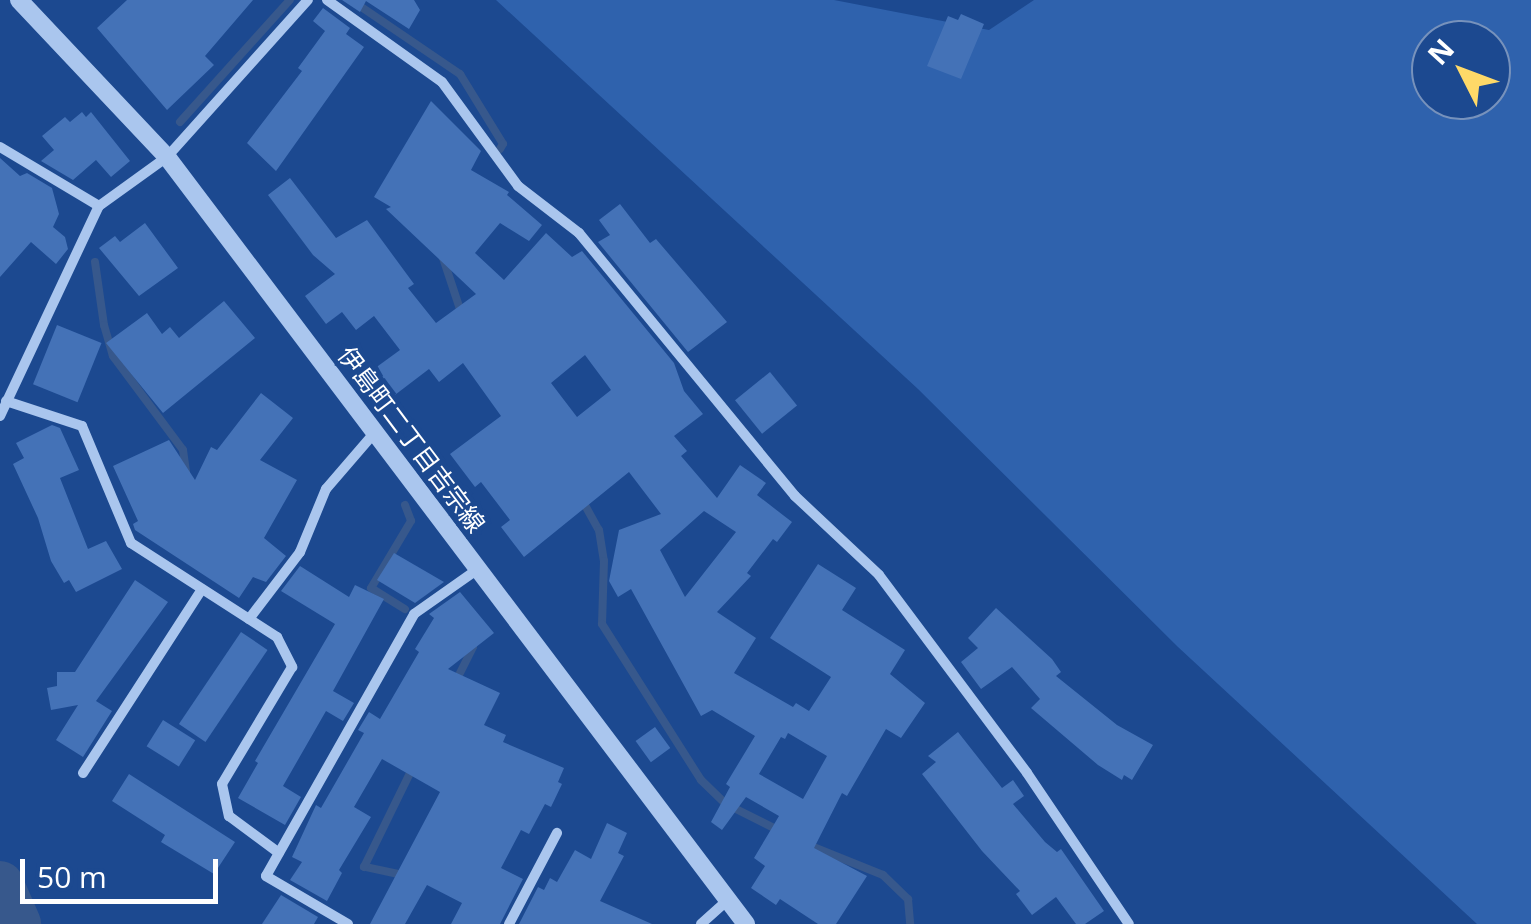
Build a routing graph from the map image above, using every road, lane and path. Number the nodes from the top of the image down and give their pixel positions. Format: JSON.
{"nodes":[{"id":1,"x":20,"y":0,"type":"edge"},
{"id":2,"x":308,"y":0,"type":"edge"},
{"id":3,"x":326,"y":0,"type":"edge"},
{"id":4,"x":0,"y":147,"type":"edge"},
{"id":5,"x":168,"y":157,"type":"junction"},
{"id":6,"x":99,"y":206,"type":"junction"},
{"id":7,"x":6,"y":400,"type":"junction"},
{"id":8,"x":0,"y":416,"type":"edge"},
{"id":9,"x":374,"y":432,"type":"junction"},
{"id":10,"x":478,"y":569,"type":"junction"},
{"id":11,"x":202,"y":589,"type":"junction"},
{"id":12,"x":249,"y":619,"type":"junction"},
{"id":13,"x":84,"y":773,"type":"dead end"},
{"id":14,"x":557,"y":833,"type":"dead end"},
{"id":15,"x":279,"y":853,"type":"junction"},
{"id":16,"x":728,"y":900,"type":"junction"},
{"id":17,"x":348,"y":924,"type":"edge"},
{"id":18,"x":509,"y":924,"type":"edge"},
{"id":19,"x":702,"y":924,"type":"edge"},
{"id":20,"x":746,"y":924,"type":"edge"},
{"id":21,"x":1129,"y":924,"type":"edge"}],
"edges":[{"from":1,"to":5,"type":"street","name":"伊島町二丁目吉宗線"},
{"from":2,"to":5,"type":"street"},
{"from":3,"to":21,"type":"street"},
{"from":4,"to":6,"type":"street"},
{"from":5,"to":6,"type":"street"},
{"from":5,"to":9,"type":"street","name":"伊島町二丁目吉宗線"},
{"from":6,"to":7,"type":"street"},
{"from":7,"to":8,"type":"street"},
{"from":7,"to":11,"type":"street"},
{"from":9,"to":10,"type":"street","name":"伊島町二丁目吉宗線"},
{"from":9,"to":12,"type":"street"},
{"from":10,"to":15,"type":"street"},
{"from":10,"to":16,"type":"street","name":"伊島町二丁目吉宗線"},
{"from":11,"to":12,"type":"street"},
{"from":11,"to":13,"type":"street"},
{"from":12,"to":15,"type":"street"},
{"from":14,"to":18,"type":"street"},
{"from":15,"to":17,"type":"street"},
{"from":16,"to":19,"type":"street"},
{"from":16,"to":20,"type":"street","name":"伊島町二丁目吉宗線"}]}
